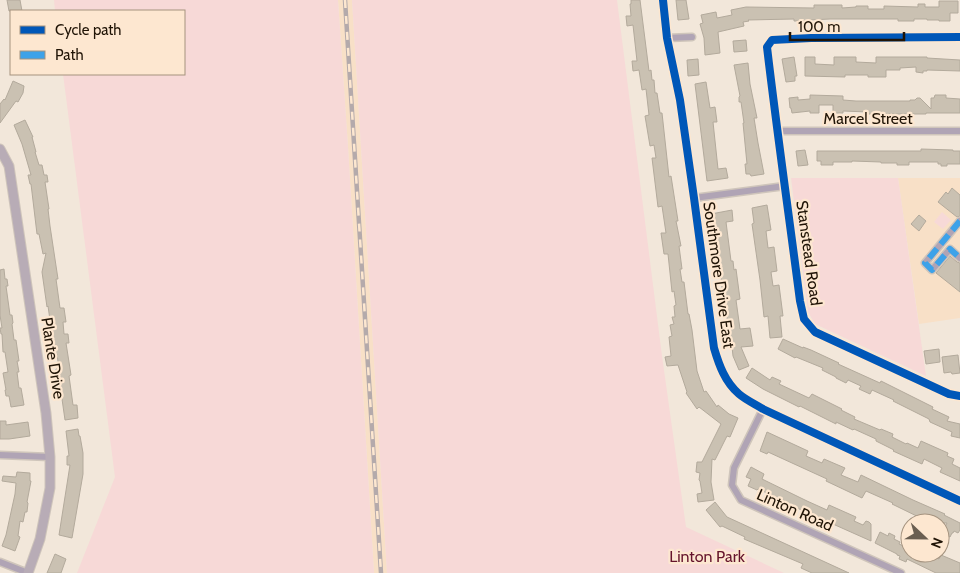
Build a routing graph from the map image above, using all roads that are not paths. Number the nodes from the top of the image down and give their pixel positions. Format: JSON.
{"nodes":[{"id":1,"x":662,"y":0,"type":"edge"},
{"id":2,"x":692,"y":37,"type":"dead end"},
{"id":3,"x":960,"y":37,"type":"edge"},
{"id":4,"x":667,"y":38,"type":"junction"},
{"id":5,"x":777,"y":131,"type":"junction"},
{"id":6,"x":960,"y":131,"type":"edge"},
{"id":7,"x":0,"y":149,"type":"edge"},
{"id":8,"x":785,"y":186,"type":"junction"},
{"id":9,"x":694,"y":198,"type":"junction"},
{"id":10,"x":960,"y":220,"type":"edge"},
{"id":11,"x":960,"y":258,"type":"edge"},
{"id":12,"x":960,"y":396,"type":"edge"},
{"id":13,"x":763,"y":409,"type":"junction"},
{"id":14,"x":0,"y":454,"type":"edge"},
{"id":15,"x":50,"y":457,"type":"junction"},
{"id":16,"x":960,"y":501,"type":"edge"},
{"id":17,"x":0,"y":562,"type":"edge"},
{"id":18,"x":28,"y":573,"type":"edge"},
{"id":19,"x":901,"y":573,"type":"edge"}],
"edges":[{"from":1,"to":4,"type":"street","name":"Southmore Drive East"},
{"from":2,"to":4,"type":"street"},
{"from":3,"to":5,"type":"street","name":"Stanstead Road"},
{"from":4,"to":9,"type":"street","name":"Southmore Drive East"},
{"from":5,"to":6,"type":"street","name":"Marcel Street"},
{"from":5,"to":8,"type":"street","name":"Stanstead Road"},
{"from":7,"to":15,"type":"street","name":"Plante Drive"},
{"from":8,"to":9,"type":"street"},
{"from":8,"to":12,"type":"street","name":"Stanstead Road"},
{"from":9,"to":13,"type":"street","name":"Southmore Drive East"},
{"from":10,"to":11,"type":"street"},
{"from":13,"to":16,"type":"street","name":"Southmore Drive East"},
{"from":13,"to":19,"type":"street","name":"Linton Road"},
{"from":14,"to":15,"type":"street"},
{"from":15,"to":18,"type":"street","name":"Plante Drive"},
{"from":17,"to":18,"type":"street"}]}
